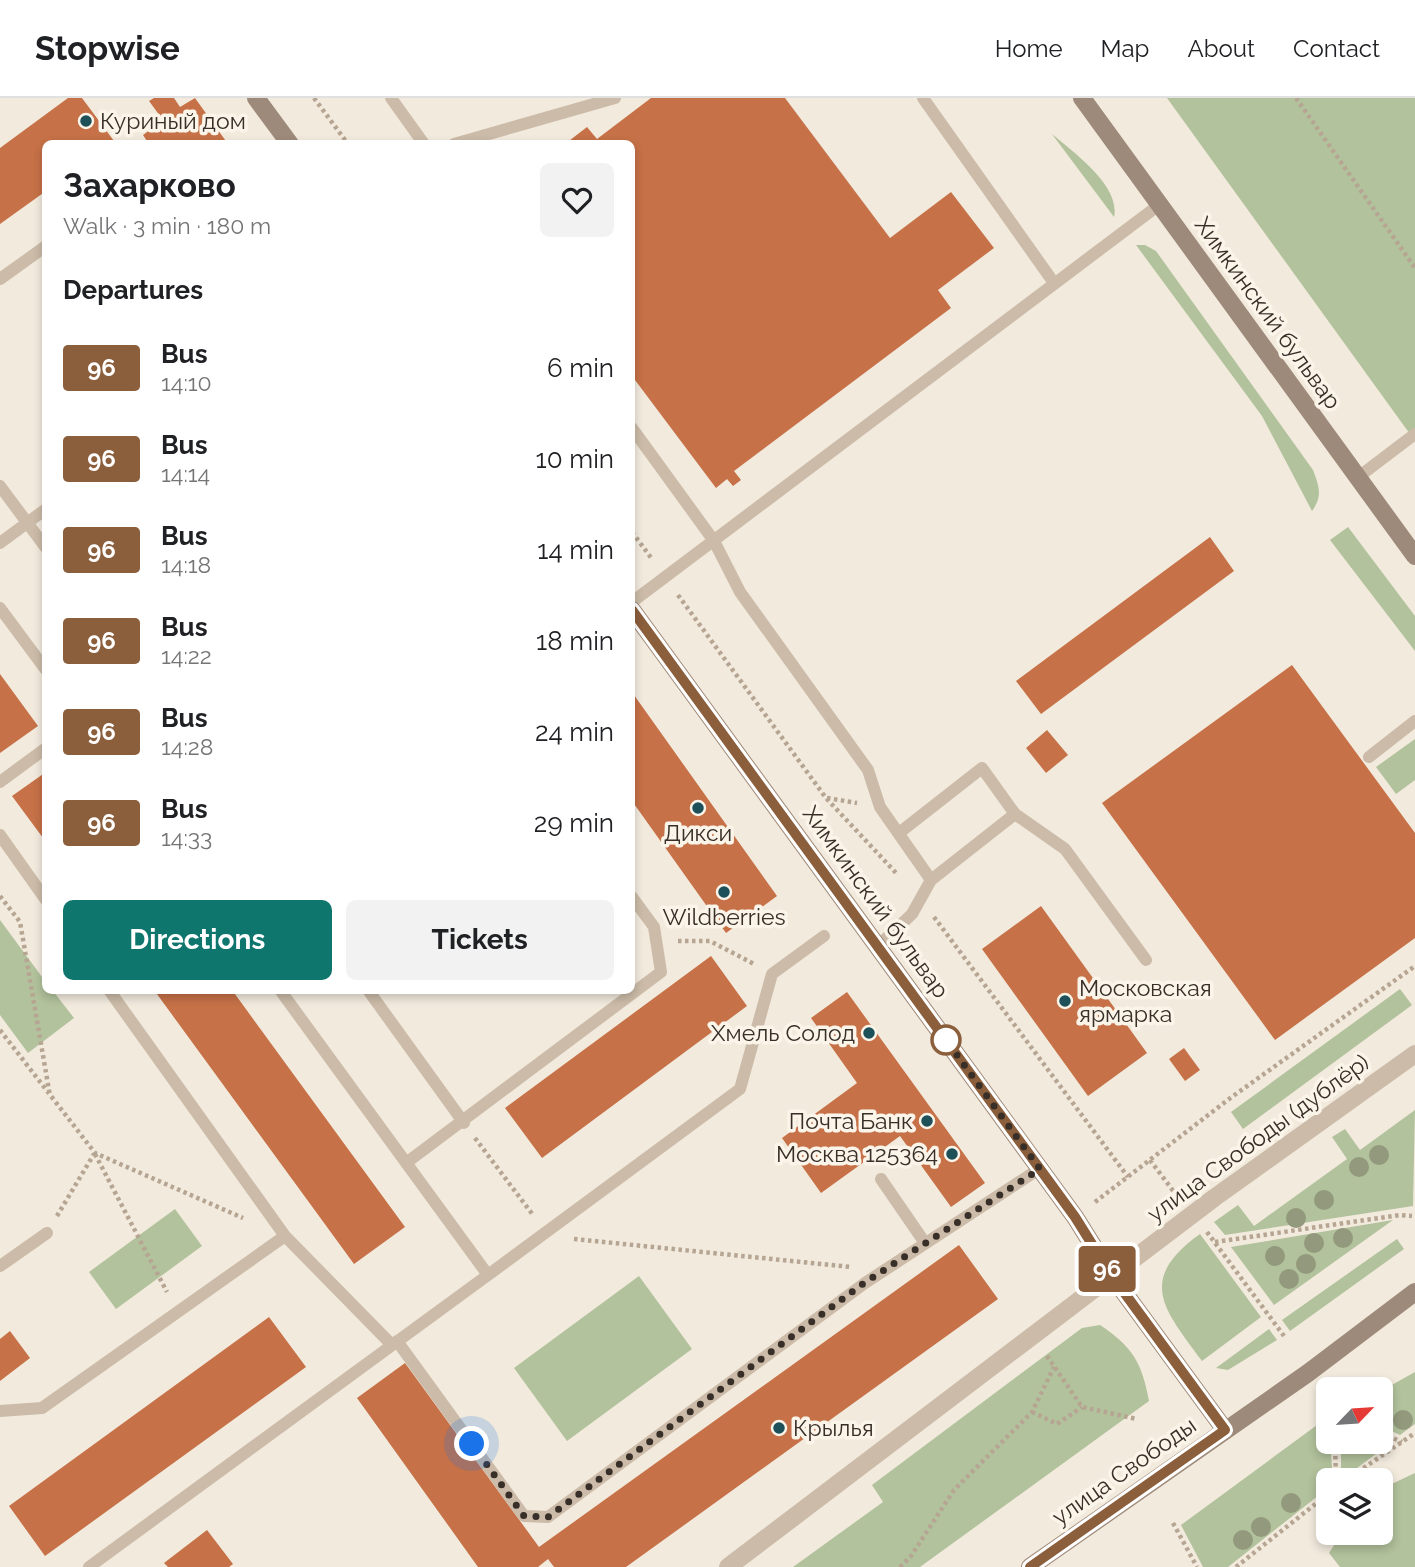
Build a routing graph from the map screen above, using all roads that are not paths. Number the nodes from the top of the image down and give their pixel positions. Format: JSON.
{"nodes":[{"id":1,"x":256,"y":98,"type":"edge"},
{"id":2,"x":391,"y":98,"type":"edge"},
{"id":3,"x":615,"y":98,"type":"edge"},
{"id":4,"x":923,"y":98,"type":"edge"},
{"id":5,"x":1082,"y":98,"type":"edge"},
{"id":6,"x":287,"y":140,"type":"edge"},
{"id":7,"x":421,"y":140,"type":"edge"},
{"id":8,"x":468,"y":140,"type":"edge"},
{"id":9,"x":1160,"y":205,"type":"junction"},
{"id":10,"x":42,"y":249,"type":"edge"},
{"id":11,"x":0,"y":279,"type":"edge"},
{"id":12,"x":1054,"y":282,"type":"junction"},
{"id":13,"x":635,"y":432,"type":"edge"},
{"id":14,"x":1415,"y":434,"type":"edge"},
{"id":15,"x":1357,"y":478,"type":"junction"},
{"id":16,"x":0,"y":486,"type":"edge"},
{"id":17,"x":42,"y":512,"type":"edge"},
{"id":18,"x":27,"y":523,"type":"junction"},
{"id":19,"x":714,"y":541,"type":"junction"},
{"id":20,"x":0,"y":543,"type":"edge"},
{"id":21,"x":42,"y":543,"type":"edge"},
{"id":22,"x":1415,"y":556,"type":"edge"},
{"id":23,"x":0,"y":608,"type":"edge"},
{"id":24,"x":635,"y":610,"type":"edge"},
{"id":25,"x":635,"y":615,"type":"edge"},
{"id":26,"x":42,"y":665,"type":"edge"},
{"id":27,"x":1415,"y":721,"type":"edge"},
{"id":28,"x":42,"y":751,"type":"edge"},
{"id":29,"x":1369,"y":757,"type":"dead end"},
{"id":30,"x":0,"y":782,"type":"edge"},
{"id":31,"x":1015,"y":814,"type":"junction"},
{"id":32,"x":899,"y":833,"type":"junction"},
{"id":33,"x":0,"y":835,"type":"edge"},
{"id":34,"x":931,"y":880,"type":"junction"},
{"id":35,"x":42,"y":894,"type":"edge"},
{"id":36,"x":635,"y":901,"type":"edge"},
{"id":37,"x":824,"y":936,"type":"dead end"},
{"id":38,"x":878,"y":946,"type":"junction"},
{"id":39,"x":1146,"y":960,"type":"dead end"},
{"id":40,"x":635,"y":992,"type":"edge"},
{"id":41,"x":112,"y":994,"type":"edge"},
{"id":42,"x":283,"y":994,"type":"edge"},
{"id":43,"x":371,"y":994,"type":"edge"},
{"id":44,"x":632,"y":994,"type":"edge"},
{"id":45,"x":1415,"y":1054,"type":"edge"},
{"id":46,"x":464,"y":1123,"type":"junction"},
{"id":47,"x":406,"y":1163,"type":"junction"},
{"id":48,"x":1040,"y":1169,"type":"junction"},
{"id":49,"x":881,"y":1179,"type":"dead end"},
{"id":50,"x":47,"y":1233,"type":"road end"},
{"id":51,"x":285,"y":1236,"type":"junction"},
{"id":52,"x":925,"y":1243,"type":"junction"},
{"id":53,"x":0,"y":1266,"type":"edge"},
{"id":54,"x":488,"y":1275,"type":"junction"},
{"id":55,"x":1112,"y":1276,"type":"junction"},
{"id":56,"x":1415,"y":1292,"type":"edge"},
{"id":57,"x":395,"y":1343,"type":"junction"},
{"id":58,"x":0,"y":1411,"type":"edge"},
{"id":59,"x":1225,"y":1430,"type":"junction"},
{"id":60,"x":89,"y":1567,"type":"edge"},
{"id":61,"x":729,"y":1567,"type":"edge"},
{"id":62,"x":1030,"y":1567,"type":"edge"}],
"edges":[{"from":1,"to":6,"type":"main road"},
{"from":2,"to":7,"type":"lane"},
{"from":3,"to":8,"type":"lane"},
{"from":4,"to":12,"type":"lane"},
{"from":5,"to":9,"type":"main road","name":"Химкинский бульвар"},
{"from":9,"to":12,"type":"lane"},
{"from":9,"to":15,"type":"main road","name":"Химкинский бульвар"},
{"from":10,"to":11,"type":"lane"},
{"from":12,"to":19,"type":"lane"},
{"from":13,"to":19,"type":"lane"},
{"from":14,"to":15,"type":"lane"},
{"from":15,"to":22,"type":"main road","name":"Химкинский бульвар"},
{"from":16,"to":18,"type":"lane"},
{"from":17,"to":18,"type":"lane"},
{"from":18,"to":20,"type":"lane"},
{"from":18,"to":21,"type":"lane"},
{"from":19,"to":24,"type":"lane"},
{"from":19,"to":32,"type":"lane"},
{"from":23,"to":26,"type":"lane"},
{"from":25,"to":38,"type":"main road","name":"Химкинский бульвар"},
{"from":27,"to":29,"type":"lane"},
{"from":28,"to":30,"type":"lane"},
{"from":31,"to":32,"type":"lane"},
{"from":31,"to":34,"type":"lane"},
{"from":31,"to":39,"type":"lane"},
{"from":32,"to":34,"type":"lane"},
{"from":33,"to":35,"type":"lane"},
{"from":34,"to":38,"type":"lane"},
{"from":36,"to":40,"type":"lane"},
{"from":37,"to":54,"type":"lane"},
{"from":38,"to":48,"type":"main road","name":"Химкинский бульвар"},
{"from":41,"to":51,"type":"lane"},
{"from":42,"to":47,"type":"lane"},
{"from":43,"to":46,"type":"lane"},
{"from":44,"to":46,"type":"lane"},
{"from":45,"to":55,"type":"street","name":"улица Свободы (дублёр)"},
{"from":46,"to":47,"type":"lane"},
{"from":47,"to":54,"type":"lane"},
{"from":48,"to":52,"type":"lane"},
{"from":48,"to":55,"type":"main road","name":"Химкинский бульвар"},
{"from":49,"to":52,"type":"lane"},
{"from":50,"to":53,"type":"lane"},
{"from":51,"to":57,"type":"lane"},
{"from":51,"to":58,"type":"lane"},
{"from":52,"to":57,"type":"lane"},
{"from":54,"to":57,"type":"lane"},
{"from":55,"to":59,"type":"main road","name":"Химкинский бульвар"},
{"from":55,"to":61,"type":"street","name":"улица Свободы (дублёр)"},
{"from":56,"to":59,"type":"main road","name":"улица Свободы"},
{"from":57,"to":60,"type":"lane"},
{"from":59,"to":62,"type":"main road","name":"улица Свободы"}]}
